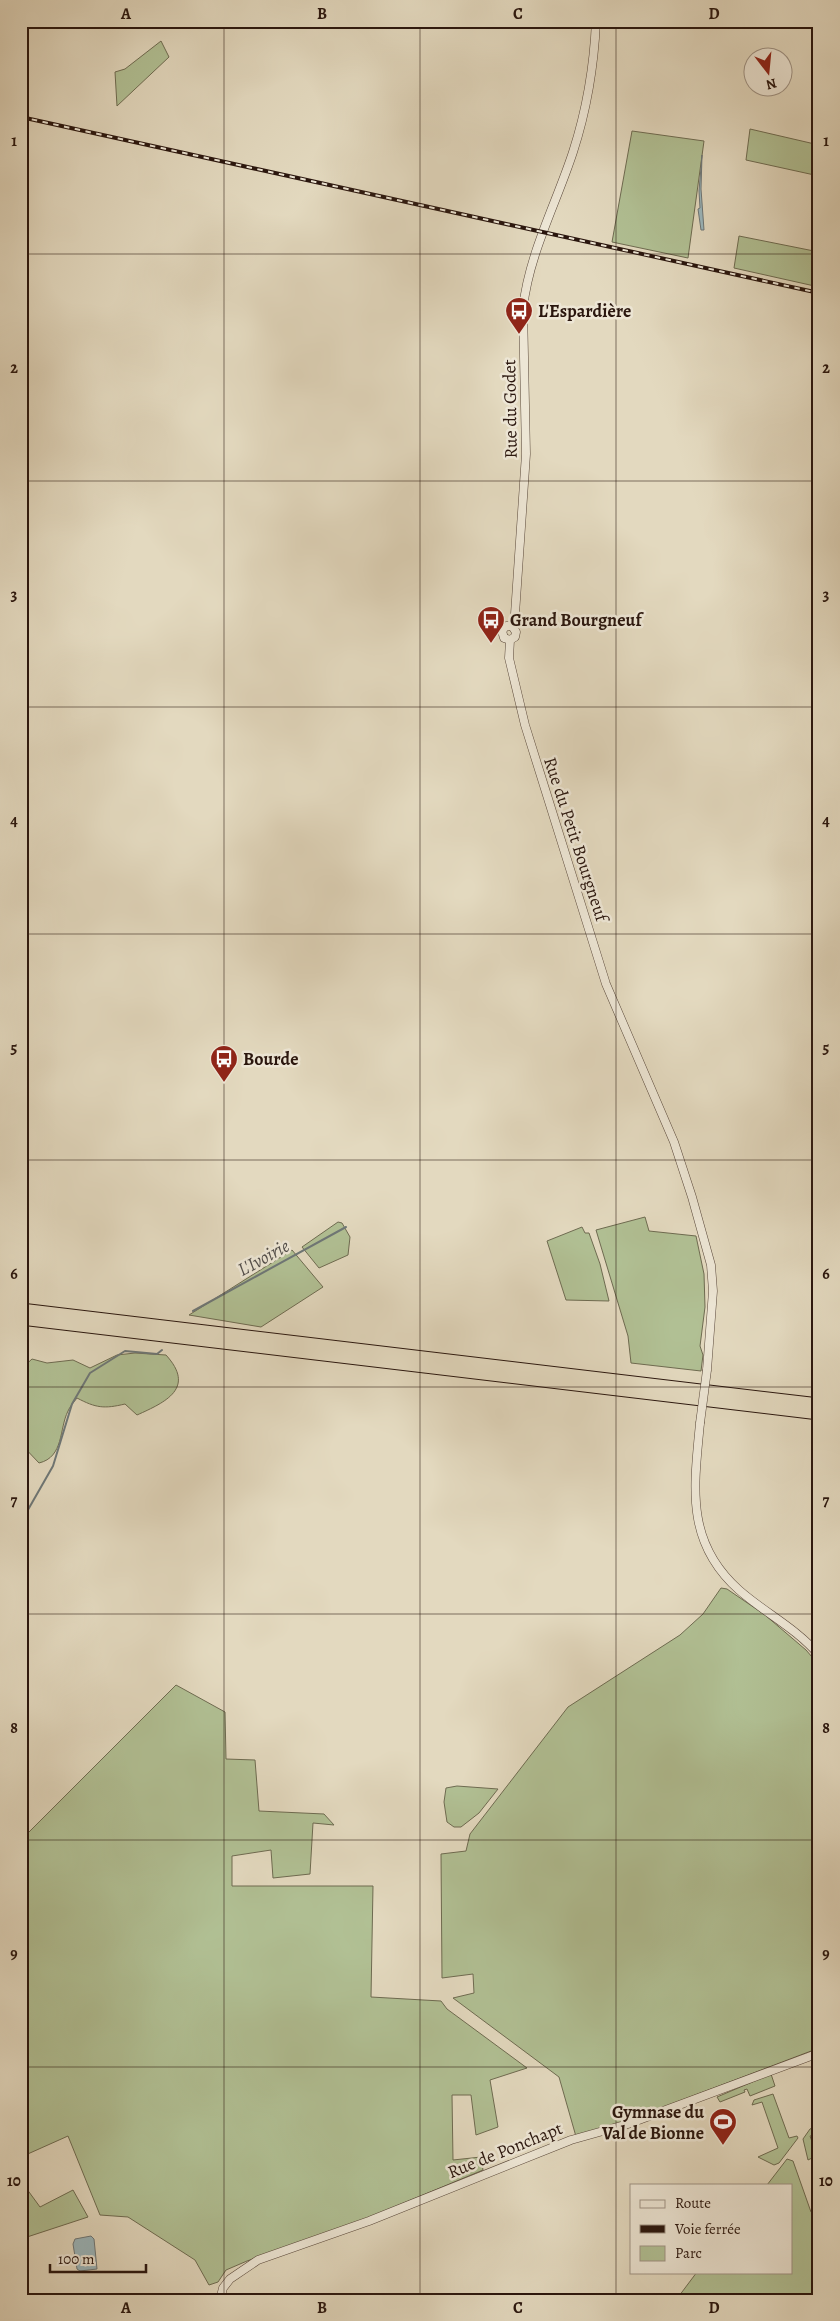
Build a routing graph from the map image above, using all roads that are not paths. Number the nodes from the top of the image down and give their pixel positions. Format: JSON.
{"nodes":[{"id":1,"x":596,"y":21,"type":"edge"},
{"id":2,"x":512,"y":626,"type":"joint"},
{"id":3,"x":21,"y":1309,"type":"edge"},
{"id":4,"x":21,"y":1318,"type":"edge"},
{"id":5,"x":819,"y":1404,"type":"edge"},
{"id":6,"x":819,"y":1414,"type":"edge"},
{"id":7,"x":819,"y":1655,"type":"edge"},
{"id":8,"x":819,"y":2053,"type":"edge"},
{"id":9,"x":220,"y":2300,"type":"edge"}],
"edges":[{"from":1,"to":2,"type":"street","name":"Rue du Godet"},
{"from":2,"to":7,"type":"street","name":"Rue du Petit Bourgneuf","bridge":true},
{"from":3,"to":5,"type":"highway"},
{"from":4,"to":6,"type":"highway"},
{"from":8,"to":9,"type":"street","name":"Rue de Ponchapt"}]}
